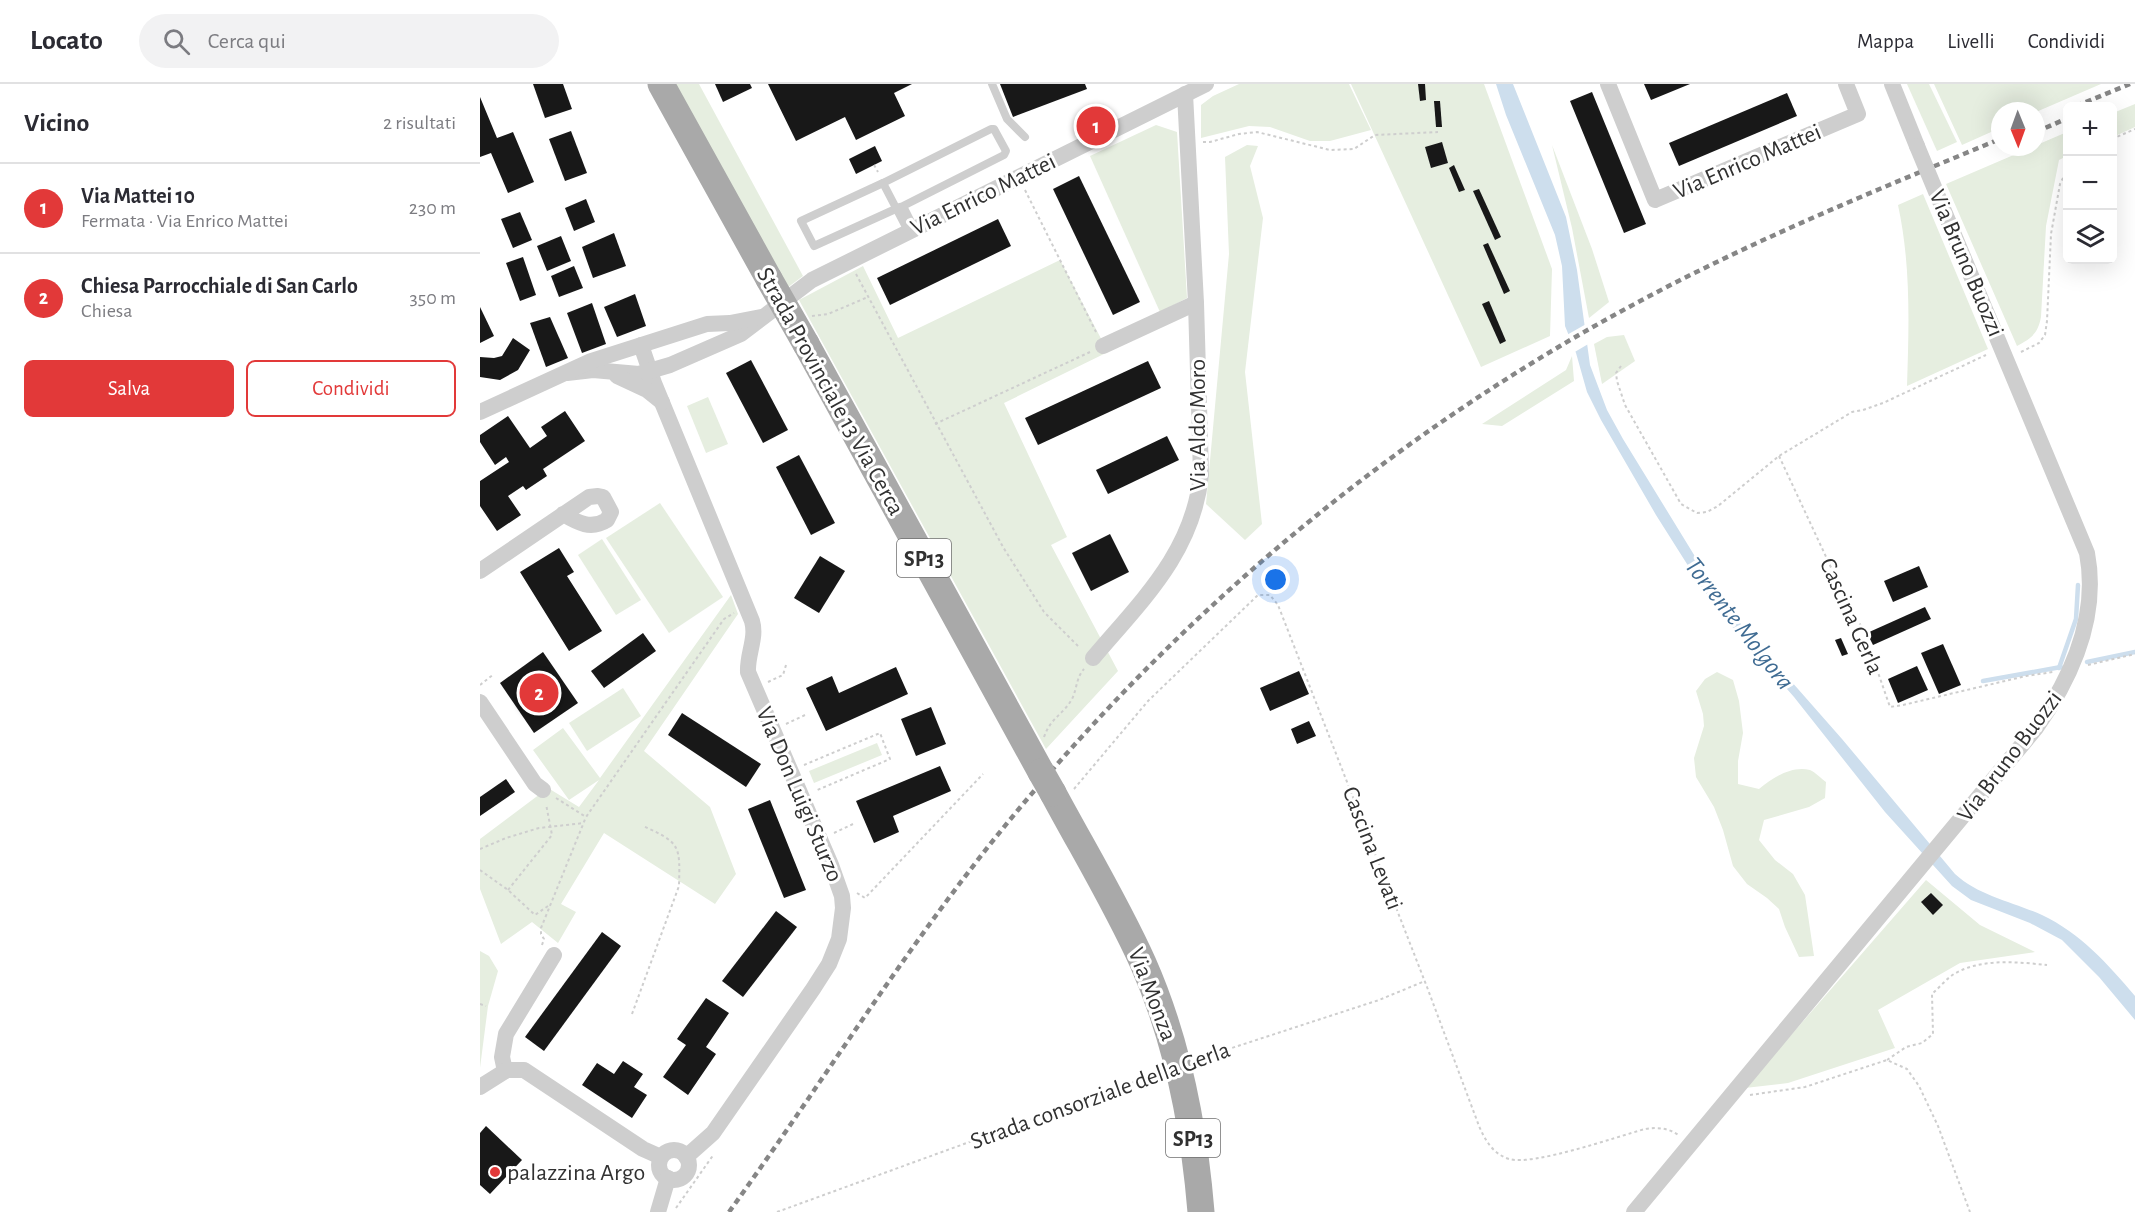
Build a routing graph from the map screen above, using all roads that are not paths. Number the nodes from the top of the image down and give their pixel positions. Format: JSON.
{"nodes":[{"id":1,"x":661,"y":84,"type":"edge"},
{"id":2,"x":992,"y":84,"type":"edge"},
{"id":3,"x":1205,"y":84,"type":"edge"},
{"id":4,"x":1608,"y":84,"type":"edge"},
{"id":5,"x":1846,"y":84,"type":"edge"},
{"id":6,"x":1892,"y":84,"type":"edge"},
{"id":7,"x":1185,"y":94,"type":"junction"},
{"id":8,"x":1025,"y":137,"type":"dead end"},
{"id":9,"x":883,"y":183,"type":"junction"},
{"id":10,"x":900,"y":207,"type":"junction"},
{"id":11,"x":911,"y":230,"type":"junction"},
{"id":12,"x":1196,"y":303,"type":"junction"},
{"id":13,"x":768,"y":315,"type":"junction"},
{"id":14,"x":641,"y":345,"type":"junction"},
{"id":15,"x":1103,"y":345,"type":"road end"},
{"id":16,"x":604,"y":370,"type":"junction"},
{"id":17,"x":650,"y":372,"type":"junction"},
{"id":18,"x":567,"y":373,"type":"junction"},
{"id":19,"x":662,"y":402,"type":"junction"},
{"id":20,"x":480,"y":412,"type":"edge"},
{"id":21,"x":563,"y":514,"type":"dead end"},
{"id":22,"x":480,"y":571,"type":"edge"},
{"id":23,"x":1092,"y":658,"type":"road end"},
{"id":24,"x":480,"y":702,"type":"edge"},
{"id":25,"x":1056,"y":785,"type":"joint"},
{"id":26,"x":543,"y":790,"type":"road end"},
{"id":27,"x":548,"y":950,"type":"road end"},
{"id":28,"x":505,"y":1071,"type":"junction"},
{"id":29,"x":480,"y":1087,"type":"edge"},
{"id":30,"x":661,"y":1157,"type":"junction"},
{"id":31,"x":686,"y":1157,"type":"junction"},
{"id":32,"x":668,"y":1178,"type":"junction"},
{"id":33,"x":658,"y":1212,"type":"edge"},
{"id":34,"x":1201,"y":1212,"type":"edge"},
{"id":35,"x":1634,"y":1212,"type":"edge"}],
"edges":[{"from":1,"to":25,"type":"main road","name":"Strada Provinciale 13 Via Cerca","number":"SP13","bridge":true},
{"from":2,"to":8,"type":"lane"},
{"from":3,"to":7,"type":"street","name":"Via Enrico Mattei"},
{"from":4,"to":5,"type":"street","name":"Via Enrico Mattei"},
{"from":6,"to":35,"type":"street","name":"Via Bruno Buozzi","bridge":true},
{"from":7,"to":11,"type":"street","name":"Via Enrico Mattei"},
{"from":7,"to":12,"type":"street","name":"Via Aldo Moro"},
{"from":9,"to":10,"type":"lane"},
{"from":9,"to":10,"type":"lane"},
{"from":9,"to":10,"type":"lane"},
{"from":10,"to":11,"type":"lane"},
{"from":11,"to":13,"type":"street","name":"Via Enrico Mattei"},
{"from":12,"to":15,"type":"street"},
{"from":12,"to":23,"type":"street","name":"Via Aldo Moro"},
{"from":13,"to":14,"type":"street"},
{"from":13,"to":17,"type":"street","name":"Via Enrico Mattei"},
{"from":14,"to":17,"type":"street","name":"Via Don Luigi Sturzo"},
{"from":14,"to":18,"type":"street"},
{"from":16,"to":17,"type":"street","name":"Via Enrico Mattei"},
{"from":16,"to":18,"type":"street","name":"Via Enrico Mattei"},
{"from":16,"to":19,"type":"street"},
{"from":17,"to":19,"type":"street","name":"Via Don Luigi Sturzo"},
{"from":18,"to":20,"type":"street"},
{"from":19,"to":31,"type":"street","name":"Via Don Luigi Sturzo"},
{"from":21,"to":22,"type":"street"},
{"from":24,"to":26,"type":"street"},
{"from":25,"to":34,"type":"main road","name":"Via Monza","number":"SP13"},
{"from":27,"to":28,"type":"street"},
{"from":28,"to":29,"type":"street"},
{"from":28,"to":30,"type":"street"},
{"from":30,"to":31,"type":"street"},
{"from":30,"to":32,"type":"street"},
{"from":31,"to":32,"type":"street","name":"Via Don Luigi Sturzo"},
{"from":32,"to":33,"type":"street"}]}
